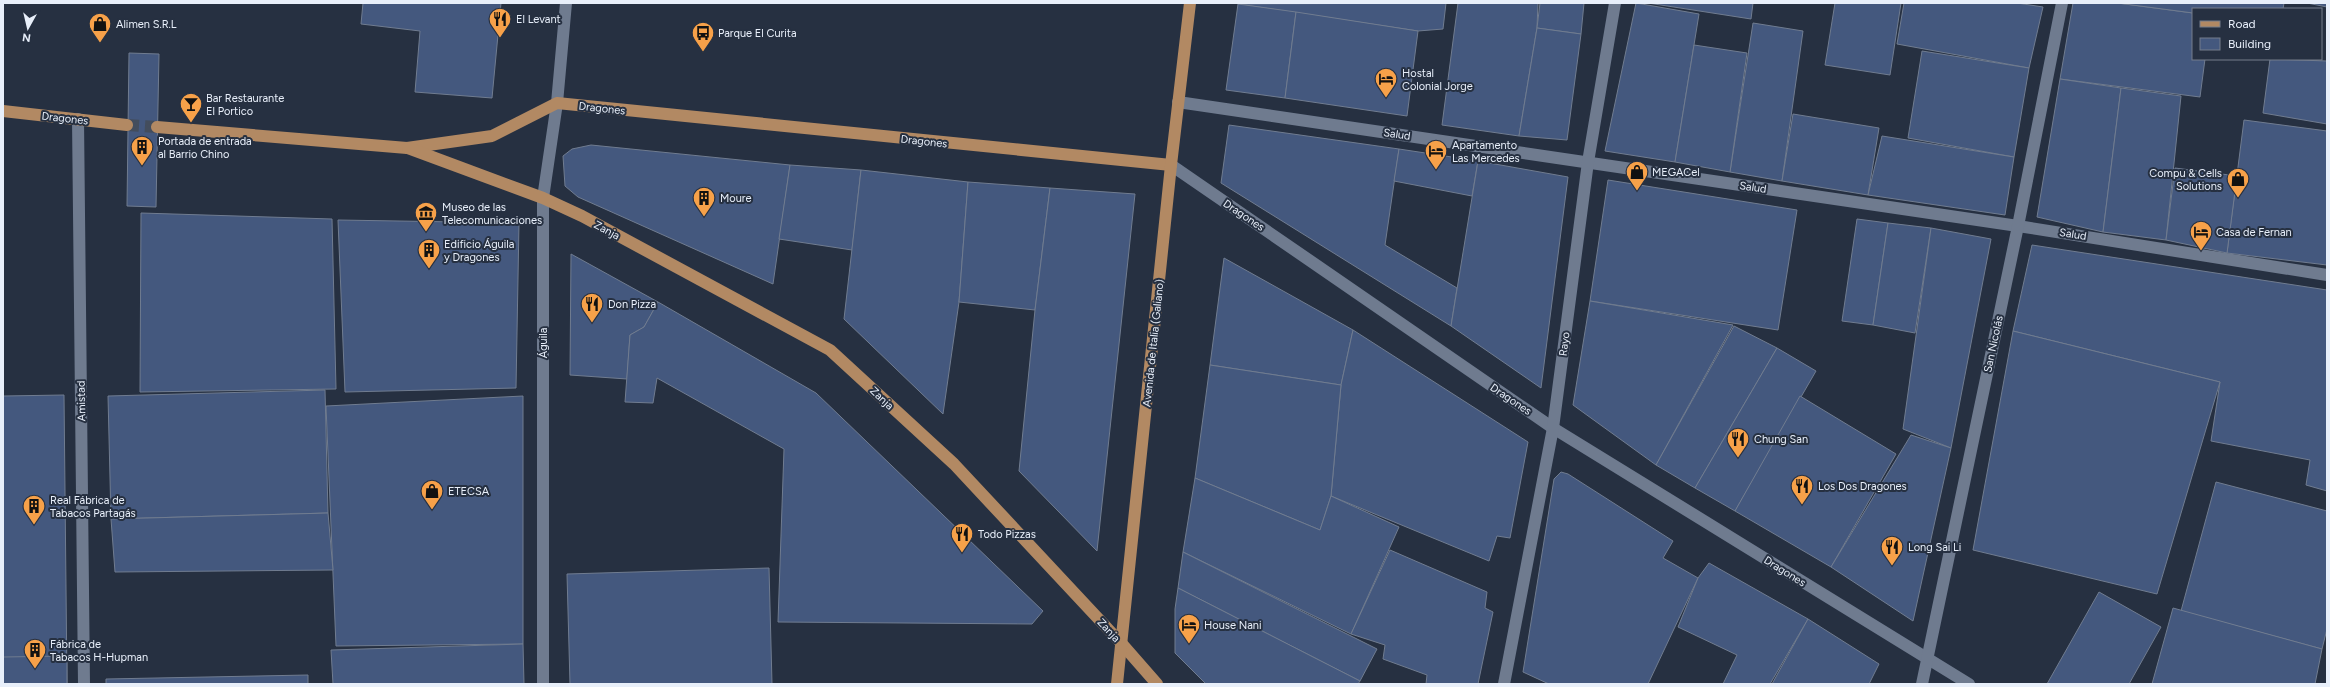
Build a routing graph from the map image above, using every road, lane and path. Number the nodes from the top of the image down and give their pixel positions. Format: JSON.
{"nodes":[{"id":1,"x":566,"y":3,"type":"edge"},
{"id":2,"x":1190,"y":3,"type":"edge"},
{"id":3,"x":1615,"y":3,"type":"edge"},
{"id":4,"x":2062,"y":3,"type":"edge"},
{"id":5,"x":1178,"y":102,"type":"junction"},
{"id":6,"x":557,"y":103,"type":"junction"},
{"id":7,"x":3,"y":111,"type":"edge"},
{"id":8,"x":78,"y":119,"type":"junction"},
{"id":9,"x":127,"y":125,"type":"tunnel mouth"},
{"id":10,"x":157,"y":127,"type":"tunnel mouth"},
{"id":11,"x":407,"y":148,"type":"junction"},
{"id":12,"x":1588,"y":162,"type":"junction"},
{"id":13,"x":1171,"y":165,"type":"junction"},
{"id":14,"x":543,"y":198,"type":"junction"},
{"id":15,"x":2018,"y":226,"type":"junction"},
{"id":16,"x":2327,"y":275,"type":"edge"},
{"id":17,"x":1553,"y":428,"type":"junction"},
{"id":18,"x":1122,"y":644,"type":"junction"},
{"id":19,"x":1927,"y":659,"type":"junction"},
{"id":20,"x":84,"y":684,"type":"edge"},
{"id":21,"x":544,"y":684,"type":"edge"},
{"id":22,"x":1117,"y":684,"type":"edge"},
{"id":23,"x":1156,"y":684,"type":"edge"},
{"id":24,"x":1504,"y":684,"type":"edge"},
{"id":25,"x":1922,"y":684,"type":"edge"},
{"id":26,"x":1969,"y":684,"type":"edge"}],
"edges":[{"from":1,"to":6,"type":"street","name":"Águila"},
{"from":2,"to":5,"type":"main road","name":"Avenida de Italia (Galiano)"},
{"from":3,"to":12,"type":"street","name":"Rayo"},
{"from":4,"to":15,"type":"street","name":"San Nicolás"},
{"from":5,"to":12,"type":"street","name":"Salud"},
{"from":5,"to":13,"type":"main road","name":"Avenida de Italia (Galiano)"},
{"from":6,"to":11,"type":"main road"},
{"from":6,"to":13,"type":"main road","name":"Dragones"},
{"from":6,"to":14,"type":"street","name":"Águila"},
{"from":7,"to":8,"type":"main road","name":"Dragones"},
{"from":8,"to":9,"type":"main road","name":"Dragones"},
{"from":8,"to":20,"type":"street","name":"Amistad"},
{"from":10,"to":11,"type":"main road"},
{"from":11,"to":14,"type":"main road"},
{"from":12,"to":15,"type":"street","name":"Salud"},
{"from":12,"to":17,"type":"street","name":"Rayo"},
{"from":13,"to":17,"type":"street","name":"Dragones"},
{"from":13,"to":18,"type":"main road","name":"Avenida de Italia (Galiano)"},
{"from":14,"to":18,"type":"main road","name":"Zanja"},
{"from":14,"to":21,"type":"street","name":"Águila"},
{"from":15,"to":16,"type":"street","name":"Salud"},
{"from":15,"to":19,"type":"street","name":"San Nicolás"},
{"from":17,"to":19,"type":"street","name":"Dragones"},
{"from":17,"to":24,"type":"street","name":"Rayo"},
{"from":18,"to":22,"type":"main road","name":"Avenida de Italia (Galiano)"},
{"from":18,"to":23,"type":"main road","name":"Zanja"},
{"from":19,"to":25,"type":"street","name":"San Nicolás"},
{"from":19,"to":26,"type":"street","name":"Dragones"}]}
